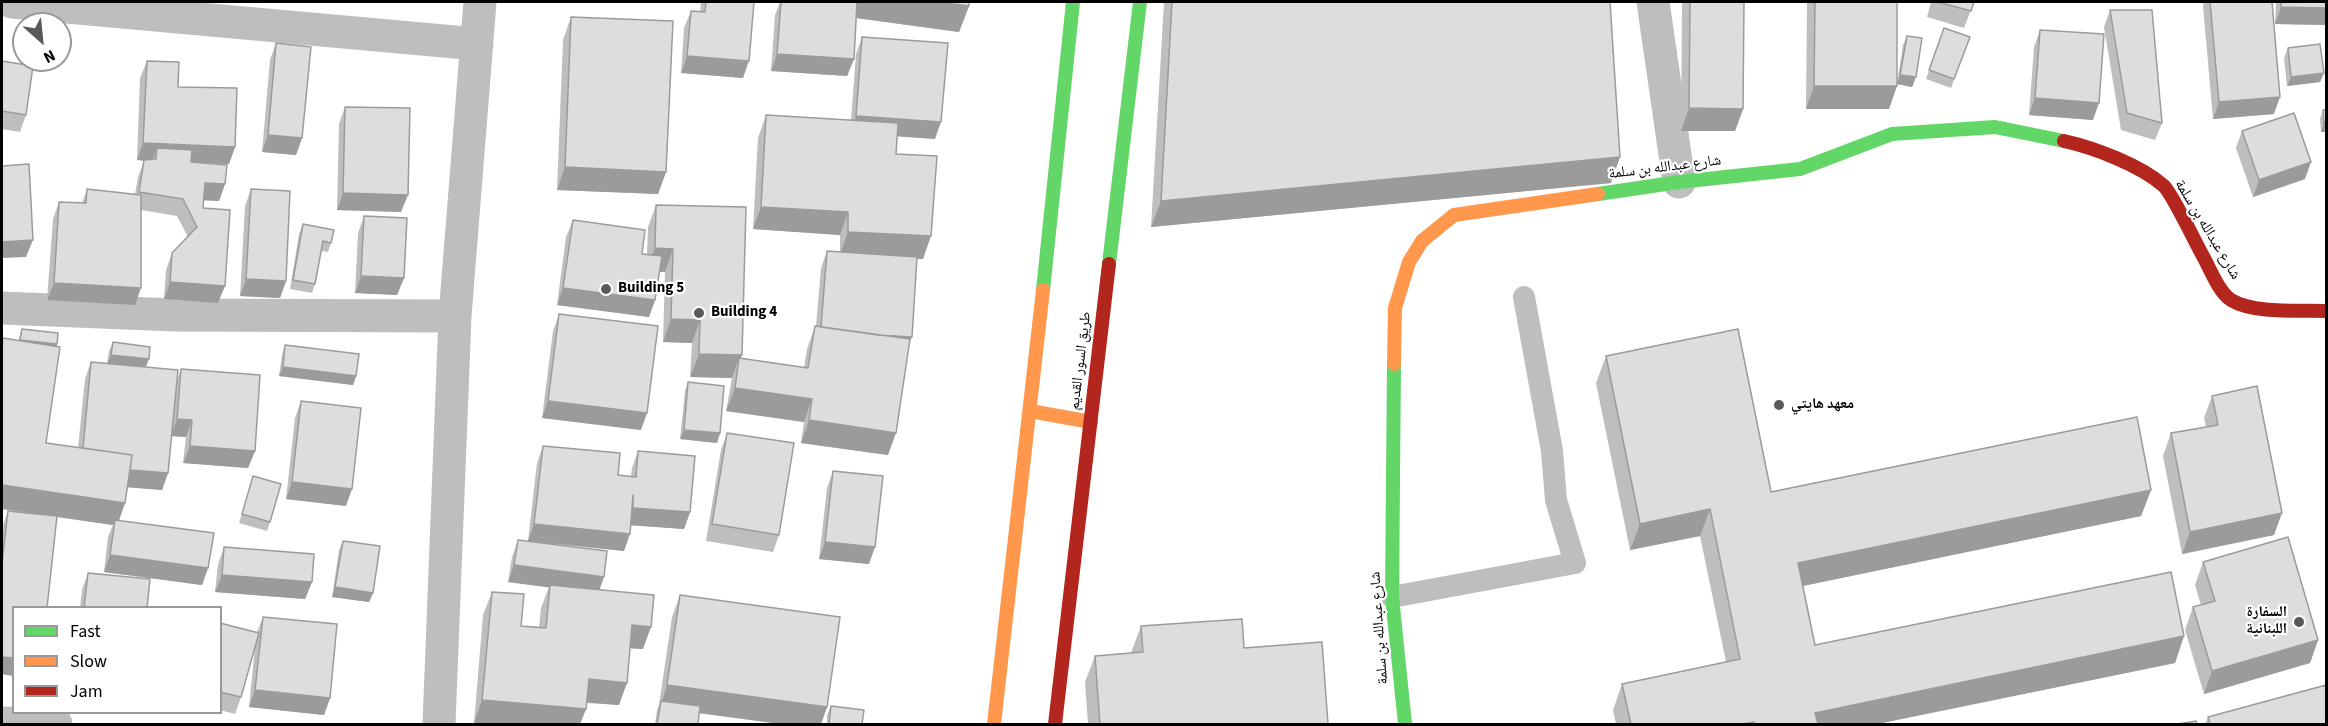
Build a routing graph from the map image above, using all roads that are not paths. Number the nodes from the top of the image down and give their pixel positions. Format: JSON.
{"nodes":[{"id":1,"x":12,"y":2,"type":"edge"},
{"id":2,"x":480,"y":2,"type":"edge"},
{"id":3,"x":1073,"y":2,"type":"edge"},
{"id":4,"x":1140,"y":2,"type":"edge"},
{"id":5,"x":1653,"y":2,"type":"edge"},
{"id":6,"x":477,"y":44,"type":"junction"},
{"id":7,"x":1678,"y":182,"type":"junction"},
{"id":8,"x":1524,"y":297,"type":"dead end"},
{"id":9,"x":2,"y":308,"type":"edge"},
{"id":10,"x":2326,"y":311,"type":"edge"},
{"id":11,"x":455,"y":316,"type":"junction"},
{"id":12,"x":1030,"y":411,"type":"junction"},
{"id":13,"x":1091,"y":422,"type":"junction"},
{"id":14,"x":1392,"y":597,"type":"junction"},
{"id":15,"x":2,"y":723,"type":"edge"},
{"id":16,"x":56,"y":724,"type":"edge"},
{"id":17,"x":439,"y":724,"type":"edge"},
{"id":18,"x":994,"y":724,"type":"edge"},
{"id":19,"x":1055,"y":724,"type":"edge"},
{"id":20,"x":1405,"y":724,"type":"edge"}],
"edges":[{"from":1,"to":6,"type":"street"},
{"from":2,"to":6,"type":"street"},
{"from":3,"to":12,"type":"main road"},
{"from":4,"to":13,"type":"main road","name":"طريق السور القديم"},
{"from":5,"to":7,"type":"street"},
{"from":6,"to":11,"type":"street"},
{"from":7,"to":10,"type":"main road","name":"شارع عبدالله بن سلمة"},
{"from":7,"to":14,"type":"main road","name":"شارع عبدالله بن سلمة"},
{"from":8,"to":14,"type":"lane"},
{"from":9,"to":11,"type":"street"},
{"from":11,"to":17,"type":"street"},
{"from":12,"to":13,"type":"main road"},
{"from":12,"to":18,"type":"main road"},
{"from":13,"to":19,"type":"main road","name":"طريق السور القديم"},
{"from":14,"to":20,"type":"main road","name":"شارع عبدالله بن سلمة"},
{"from":15,"to":16,"type":"street"}]}
